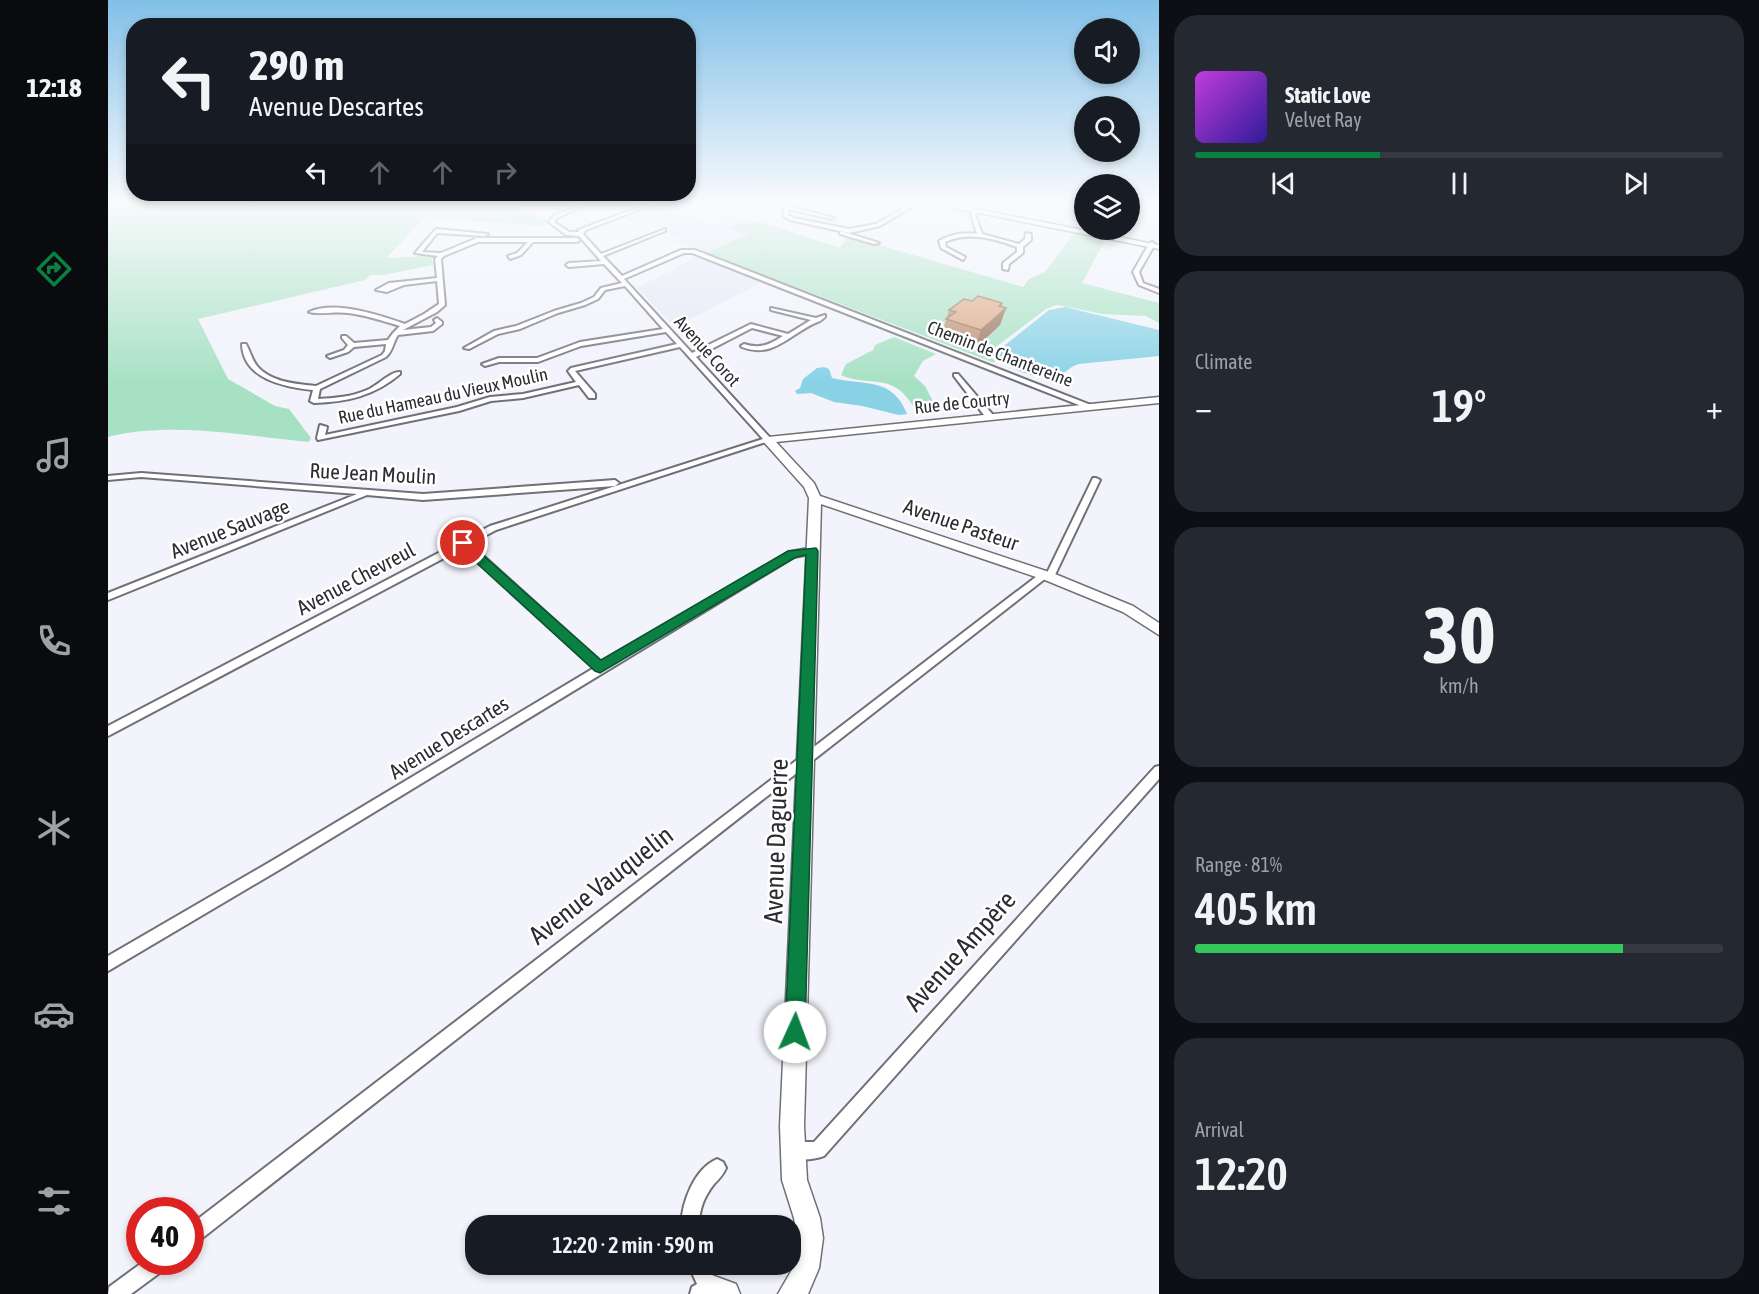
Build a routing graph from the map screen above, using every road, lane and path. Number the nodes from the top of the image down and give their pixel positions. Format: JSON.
{"nodes":[{"id":1,"x":438,"y":262,"type":"edge"},
{"id":2,"x":602,"y":262,"type":"edge"},
{"id":3,"x":607,"y":262,"type":"edge"},
{"id":4,"x":661,"y":262,"type":"edge"},
{"id":5,"x":723,"y":262,"type":"edge"},
{"id":6,"x":1007,"y":262,"type":"edge"},
{"id":7,"x":1143,"y":262,"type":"edge"},
{"id":8,"x":568,"y":265,"type":"dead end"},
{"id":9,"x":1006,"y":270,"type":"dead end"},
{"id":10,"x":440,"y":279,"type":"junction"},
{"id":11,"x":625,"y":281,"type":"junction"},
{"id":12,"x":402,"y":284,"type":"dead end"},
{"id":13,"x":1159,"y":291,"type":"edge"},
{"id":14,"x":773,"y":309,"type":"dead end"},
{"id":15,"x":312,"y":312,"type":"dead end"},
{"id":16,"x":437,"y":320,"type":"dead end"},
{"id":17,"x":405,"y":326,"type":"junction"},
{"id":18,"x":668,"y":330,"type":"junction"},
{"id":19,"x":397,"y":333,"type":"junction"},
{"id":20,"x":789,"y":336,"type":"junction"},
{"id":21,"x":344,"y":337,"type":"dead end"},
{"id":22,"x":389,"y":342,"type":"junction"},
{"id":23,"x":244,"y":345,"type":"dead end"},
{"id":24,"x":352,"y":345,"type":"junction"},
{"id":25,"x":681,"y":345,"type":"junction"},
{"id":26,"x":744,"y":346,"type":"dead end"},
{"id":27,"x":467,"y":348,"type":"dead end"},
{"id":28,"x":330,"y":356,"type":"dead end"},
{"id":29,"x":692,"y":356,"type":"junction"},
{"id":30,"x":485,"y":364,"type":"dead end"},
{"id":31,"x":398,"y":373,"type":"dead end"},
{"id":32,"x":956,"y":375,"type":"dead end"},
{"id":33,"x":581,"y":383,"type":"junction"},
{"id":34,"x":317,"y":388,"type":"junction"},
{"id":35,"x":592,"y":396,"type":"dead end"},
{"id":36,"x":1158,"y":400,"type":"edge"},
{"id":37,"x":1092,"y":407,"type":"junction"},
{"id":38,"x":990,"y":417,"type":"junction"},
{"id":39,"x":323,"y":427,"type":"dead end"},
{"id":40,"x":768,"y":440,"type":"junction"},
{"id":41,"x":108,"y":478,"type":"edge"},
{"id":42,"x":1096,"y":480,"type":"dead end"},
{"id":43,"x":599,"y":488,"type":"junction"},
{"id":44,"x":366,"y":494,"type":"junction"},
{"id":45,"x":815,"y":498,"type":"junction"},
{"id":46,"x":463,"y":543,"type":"junction"},
{"id":47,"x":812,"y":551,"type":"junction"},
{"id":48,"x":1047,"y":576,"type":"junction"},
{"id":49,"x":108,"y":597,"type":"edge"},
{"id":50,"x":1159,"y":630,"type":"edge"},
{"id":51,"x":600,"y":668,"type":"junction"},
{"id":52,"x":108,"y":731,"type":"edge"},
{"id":53,"x":806,"y":760,"type":"junction"},
{"id":54,"x":1159,"y":771,"type":"edge"},
{"id":55,"x":108,"y":964,"type":"edge"},
{"id":56,"x":794,"y":1151,"type":"junction"},
{"id":57,"x":717,"y":1168,"type":"dead end"},
{"id":58,"x":692,"y":1215,"type":"edge"},
{"id":59,"x":204,"y":1226,"type":"edge"},
{"id":60,"x":142,"y":1275,"type":"edge"},
{"id":61,"x":116,"y":1294,"type":"edge"},
{"id":62,"x":792,"y":1294,"type":"edge"}],
"edges":[{"from":1,"to":10,"type":"street"},
{"from":2,"to":8,"type":"street"},
{"from":3,"to":11,"type":"street","name":"Avenue Corot"},
{"from":4,"to":11,"type":"street","name":"Chemin de Chantereine"},
{"from":5,"to":37,"type":"street","name":"Chemin de Chantereine"},
{"from":6,"to":9,"type":"street"},
{"from":7,"to":13,"type":"street"},
{"from":10,"to":12,"type":"street"},
{"from":10,"to":17,"type":"street"},
{"from":11,"to":18,"type":"street","name":"Avenue Corot"},
{"from":11,"to":27,"type":"street","name":"Chemin de Chantereine"},
{"from":14,"to":20,"type":"street"},
{"from":15,"to":17,"type":"street"},
{"from":16,"to":19,"type":"street"},
{"from":17,"to":19,"type":"street"},
{"from":18,"to":25,"type":"street","name":"Avenue Corot"},
{"from":18,"to":30,"type":"street"},
{"from":19,"to":22,"type":"street"},
{"from":20,"to":26,"type":"street"},
{"from":20,"to":29,"type":"street"},
{"from":21,"to":24,"type":"street"},
{"from":22,"to":24,"type":"street"},
{"from":22,"to":34,"type":"street"},
{"from":23,"to":34,"type":"street"},
{"from":24,"to":28,"type":"street"},
{"from":25,"to":29,"type":"street","name":"Avenue Corot"},
{"from":25,"to":33,"type":"street","name":"Rue du Hameau du Vieux Moulin"},
{"from":29,"to":40,"type":"street","name":"Avenue Corot"},
{"from":31,"to":34,"type":"street"},
{"from":32,"to":38,"type":"street"},
{"from":33,"to":35,"type":"street","name":"Rue du Hameau du Vieux Moulin"},
{"from":33,"to":39,"type":"street","name":"Rue du Hameau du Vieux Moulin"},
{"from":36,"to":37,"type":"street","name":"Rue de Courtry"},
{"from":37,"to":38,"type":"street","name":"Rue de Courtry"},
{"from":38,"to":40,"type":"street","name":"Rue de Courtry"},
{"from":40,"to":43,"type":"street","name":"Avenue Chevreul"},
{"from":40,"to":45,"type":"street"},
{"from":41,"to":44,"type":"street","name":"Rue Jean Moulin"},
{"from":42,"to":48,"type":"street","name":"Avenue Vauquelin"},
{"from":43,"to":44,"type":"street","name":"Rue Jean Moulin"},
{"from":43,"to":46,"type":"street","name":"Avenue Chevreul"},
{"from":44,"to":49,"type":"street","name":"Avenue Sauvage"},
{"from":45,"to":47,"type":"street","name":"Avenue Daguerre"},
{"from":45,"to":48,"type":"street","name":"Avenue Pasteur"},
{"from":46,"to":51,"type":"street"},
{"from":46,"to":52,"type":"street","name":"Avenue Chevreul"},
{"from":47,"to":51,"type":"street","name":"Avenue Descartes"},
{"from":47,"to":53,"type":"street","name":"Avenue Daguerre"},
{"from":48,"to":50,"type":"street","name":"Avenue Pasteur"},
{"from":48,"to":53,"type":"street","name":"Avenue Vauquelin"},
{"from":51,"to":55,"type":"street","name":"Avenue Descartes"},
{"from":53,"to":56,"type":"street","name":"Avenue Daguerre"},
{"from":53,"to":59,"type":"street","name":"Avenue Vauquelin"},
{"from":54,"to":56,"type":"street","name":"Avenue Ampère"},
{"from":56,"to":62,"type":"street","name":"Avenue Daguerre"},
{"from":57,"to":58,"type":"street"},
{"from":60,"to":61,"type":"street"}]}
